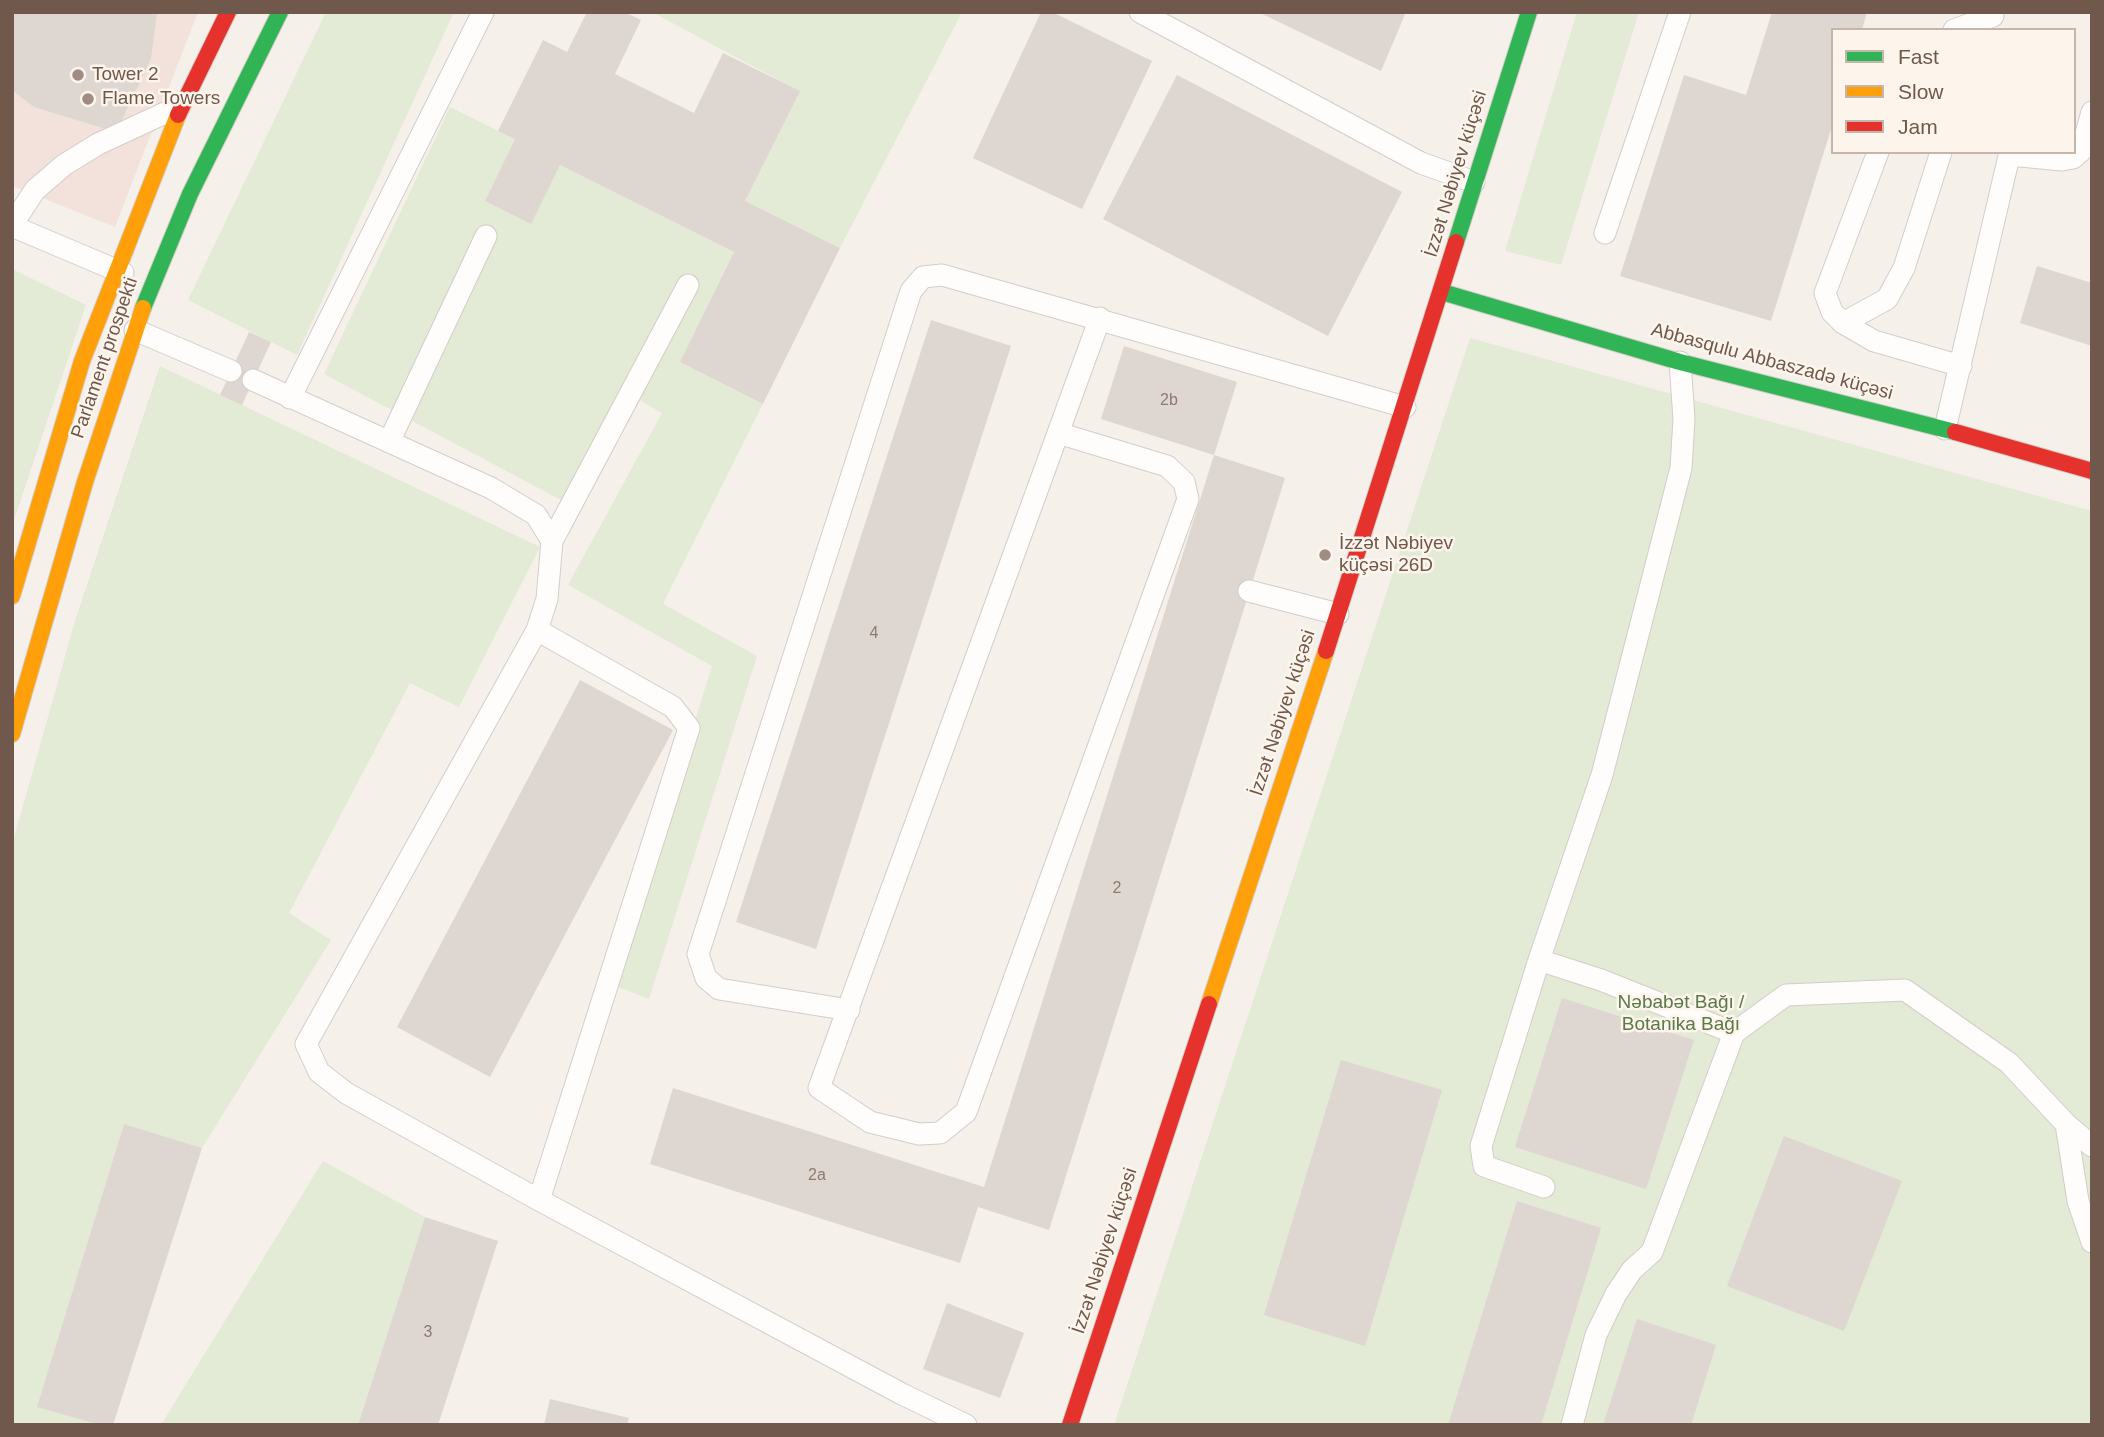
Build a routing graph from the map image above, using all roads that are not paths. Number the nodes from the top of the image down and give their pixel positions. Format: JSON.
{"nodes":[{"id":1,"x":228,"y":12,"type":"edge"},
{"id":2,"x":280,"y":12,"type":"edge"},
{"id":3,"x":483,"y":12,"type":"edge"},
{"id":4,"x":1140,"y":12,"type":"edge"},
{"id":5,"x":1529,"y":12,"type":"edge"},
{"id":6,"x":1680,"y":12,"type":"edge"},
{"id":7,"x":1994,"y":19,"type":"edge"},
{"id":8,"x":1961,"y":28,"type":"edge"},
{"id":9,"x":182,"y":105,"type":"junction"},
{"id":10,"x":2092,"y":112,"type":"edge"},
{"id":11,"x":1877,"y":154,"type":"edge"},
{"id":12,"x":1940,"y":154,"type":"edge"},
{"id":13,"x":2010,"y":154,"type":"edge"},
{"id":14,"x":1474,"y":182,"type":"junction"},
{"id":15,"x":12,"y":225,"type":"edge"},
{"id":16,"x":1605,"y":233,"type":"dead end"},
{"id":17,"x":486,"y":236,"type":"dead end"},
{"id":18,"x":115,"y":270,"type":"junction"},
{"id":19,"x":151,"y":285,"type":"junction"},
{"id":20,"x":688,"y":285,"type":"dead end"},
{"id":21,"x":1442,"y":292,"type":"junction"},
{"id":22,"x":1100,"y":318,"type":"junction"},
{"id":23,"x":1843,"y":323,"type":"junction"},
{"id":24,"x":135,"y":330,"type":"junction"},
{"id":25,"x":1680,"y":362,"type":"junction"},
{"id":26,"x":1961,"y":366,"type":"junction"},
{"id":27,"x":232,"y":371,"type":"dead end"},
{"id":28,"x":253,"y":380,"type":"dead end"},
{"id":29,"x":290,"y":398,"type":"junction"},
{"id":30,"x":1405,"y":407,"type":"junction"},
{"id":31,"x":1945,"y":429,"type":"junction"},
{"id":32,"x":1058,"y":433,"type":"junction"},
{"id":33,"x":389,"y":442,"type":"junction"},
{"id":34,"x":2092,"y":471,"type":"edge"},
{"id":35,"x":552,"y":541,"type":"junction"},
{"id":36,"x":18,"y":560,"type":"edge"},
{"id":37,"x":1249,"y":591,"type":"dead end"},
{"id":38,"x":12,"y":596,"type":"edge"},
{"id":39,"x":1338,"y":614,"type":"junction"},
{"id":40,"x":537,"y":631,"type":"junction"},
{"id":41,"x":12,"y":734,"type":"edge"},
{"id":42,"x":1539,"y":960,"type":"junction"},
{"id":43,"x":849,"y":1010,"type":"junction"},
{"id":44,"x":1734,"y":1033,"type":"junction"},
{"id":45,"x":2066,"y":1124,"type":"junction"},
{"id":46,"x":2092,"y":1146,"type":"edge"},
{"id":47,"x":1544,"y":1187,"type":"dead end"},
{"id":48,"x":539,"y":1200,"type":"junction"},
{"id":49,"x":2092,"y":1242,"type":"edge"},
{"id":50,"x":966,"y":1425,"type":"edge"},
{"id":51,"x":1070,"y":1425,"type":"edge"},
{"id":52,"x":1572,"y":1425,"type":"edge"}],
"edges":[{"from":1,"to":9,"type":"main road","name":"Parlament prospekti"},
{"from":2,"to":19,"type":"main road","name":"Parlament prospekti"},
{"from":3,"to":29,"type":"lane"},
{"from":4,"to":14,"type":"lane"},
{"from":5,"to":14,"type":"main road","name":"İzzət Nəbiyev küçəsi"},
{"from":6,"to":16,"type":"lane"},
{"from":7,"to":8,"type":"lane"},
{"from":9,"to":15,"type":"lane"},
{"from":9,"to":18,"type":"main road","name":"Parlament prospekti"},
{"from":10,"to":13,"type":"lane"},
{"from":11,"to":23,"type":"lane"},
{"from":12,"to":23,"type":"lane"},
{"from":13,"to":26,"type":"lane"},
{"from":14,"to":21,"type":"main road","name":"İzzət Nəbiyev küçəsi"},
{"from":15,"to":18,"type":"lane"},
{"from":17,"to":33,"type":"lane"},
{"from":18,"to":19,"type":"lane"},
{"from":18,"to":36,"type":"main road","name":"Parlament prospekti"},
{"from":19,"to":24,"type":"main road","name":"Parlament prospekti"},
{"from":20,"to":35,"type":"lane"},
{"from":21,"to":25,"type":"main road","name":"Abbasqulu Abbaszadə küçəsi"},
{"from":21,"to":30,"type":"main road","name":"İzzət Nəbiyev küçəsi"},
{"from":22,"to":30,"type":"lane"},
{"from":22,"to":32,"type":"lane"},
{"from":22,"to":43,"type":"lane"},
{"from":23,"to":26,"type":"lane"},
{"from":24,"to":27,"type":"lane"},
{"from":24,"to":41,"type":"main road","name":"Parlament prospekti"},
{"from":25,"to":31,"type":"main road","name":"Abbasqulu Abbaszadə küçəsi"},
{"from":25,"to":42,"type":"lane"},
{"from":26,"to":31,"type":"lane"},
{"from":28,"to":29,"type":"lane"},
{"from":29,"to":33,"type":"lane"},
{"from":30,"to":39,"type":"main road","name":"İzzət Nəbiyev küçəsi"},
{"from":31,"to":34,"type":"main road","name":"Abbasqulu Abbaszadə küçəsi"},
{"from":32,"to":43,"type":"lane"},
{"from":32,"to":43,"type":"lane"},
{"from":33,"to":35,"type":"lane"},
{"from":35,"to":40,"type":"lane"},
{"from":36,"to":38,"type":"main road","name":"Parlament prospekti"},
{"from":37,"to":39,"type":"lane"},
{"from":39,"to":51,"type":"main road","name":"İzzət Nəbiyev küçəsi"},
{"from":40,"to":48,"type":"lane"},
{"from":40,"to":48,"type":"lane"},
{"from":42,"to":44,"type":"lane"},
{"from":42,"to":47,"type":"lane"},
{"from":44,"to":45,"type":"lane"},
{"from":44,"to":52,"type":"lane"},
{"from":45,"to":46,"type":"lane"},
{"from":45,"to":49,"type":"lane"},
{"from":48,"to":50,"type":"lane"}]}
